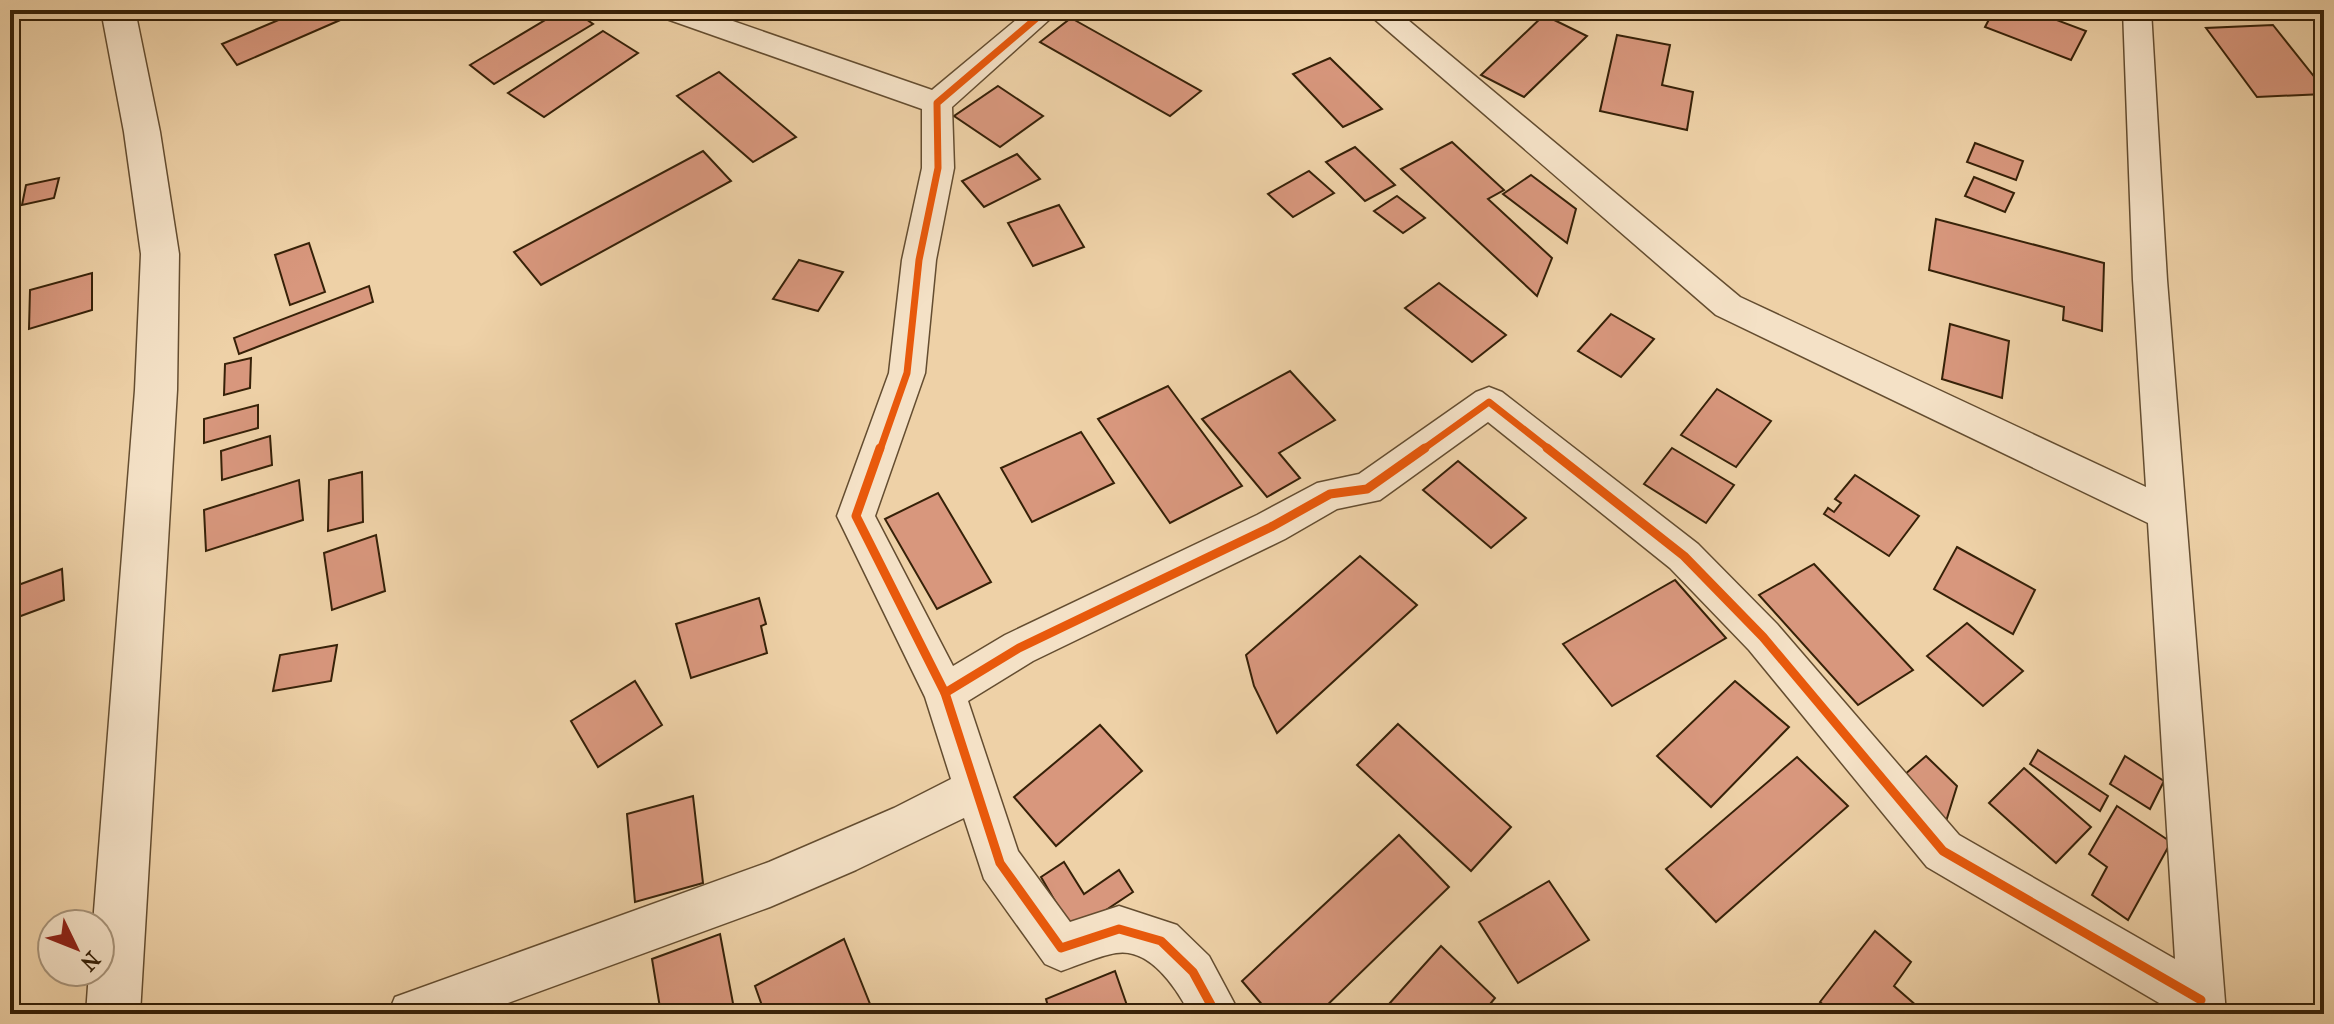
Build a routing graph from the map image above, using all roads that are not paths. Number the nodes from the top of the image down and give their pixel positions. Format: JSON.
{"nodes":[{"id":1,"x":118,"y":10,"type":"edge"},
{"id":2,"x":671,"y":10,"type":"edge"},
{"id":3,"x":1046,"y":10,"type":"edge"},
{"id":4,"x":1378,"y":10,"type":"edge"},
{"id":5,"x":2137,"y":10,"type":"edge"},
{"id":6,"x":937,"y":103,"type":"junction"},
{"id":7,"x":2166,"y":514,"type":"junction"},
{"id":8,"x":945,"y":693,"type":"junction"},
{"id":9,"x":977,"y":788,"type":"junction"},
{"id":10,"x":2201,"y":1007,"type":"edge"},
{"id":11,"x":113,"y":1014,"type":"edge"},
{"id":12,"x":412,"y":1014,"type":"edge"},
{"id":13,"x":1216,"y":1014,"type":"edge"}],
"edges":[{"from":1,"to":11,"type":"street"},
{"from":2,"to":6,"type":"street"},
{"from":3,"to":6,"type":"street"},
{"from":4,"to":7,"type":"street"},
{"from":5,"to":7,"type":"street"},
{"from":6,"to":8,"type":"street"},
{"from":7,"to":10,"type":"street"},
{"from":8,"to":9,"type":"street"},
{"from":8,"to":10,"type":"street"},
{"from":9,"to":12,"type":"street"},
{"from":9,"to":13,"type":"street"}]}
